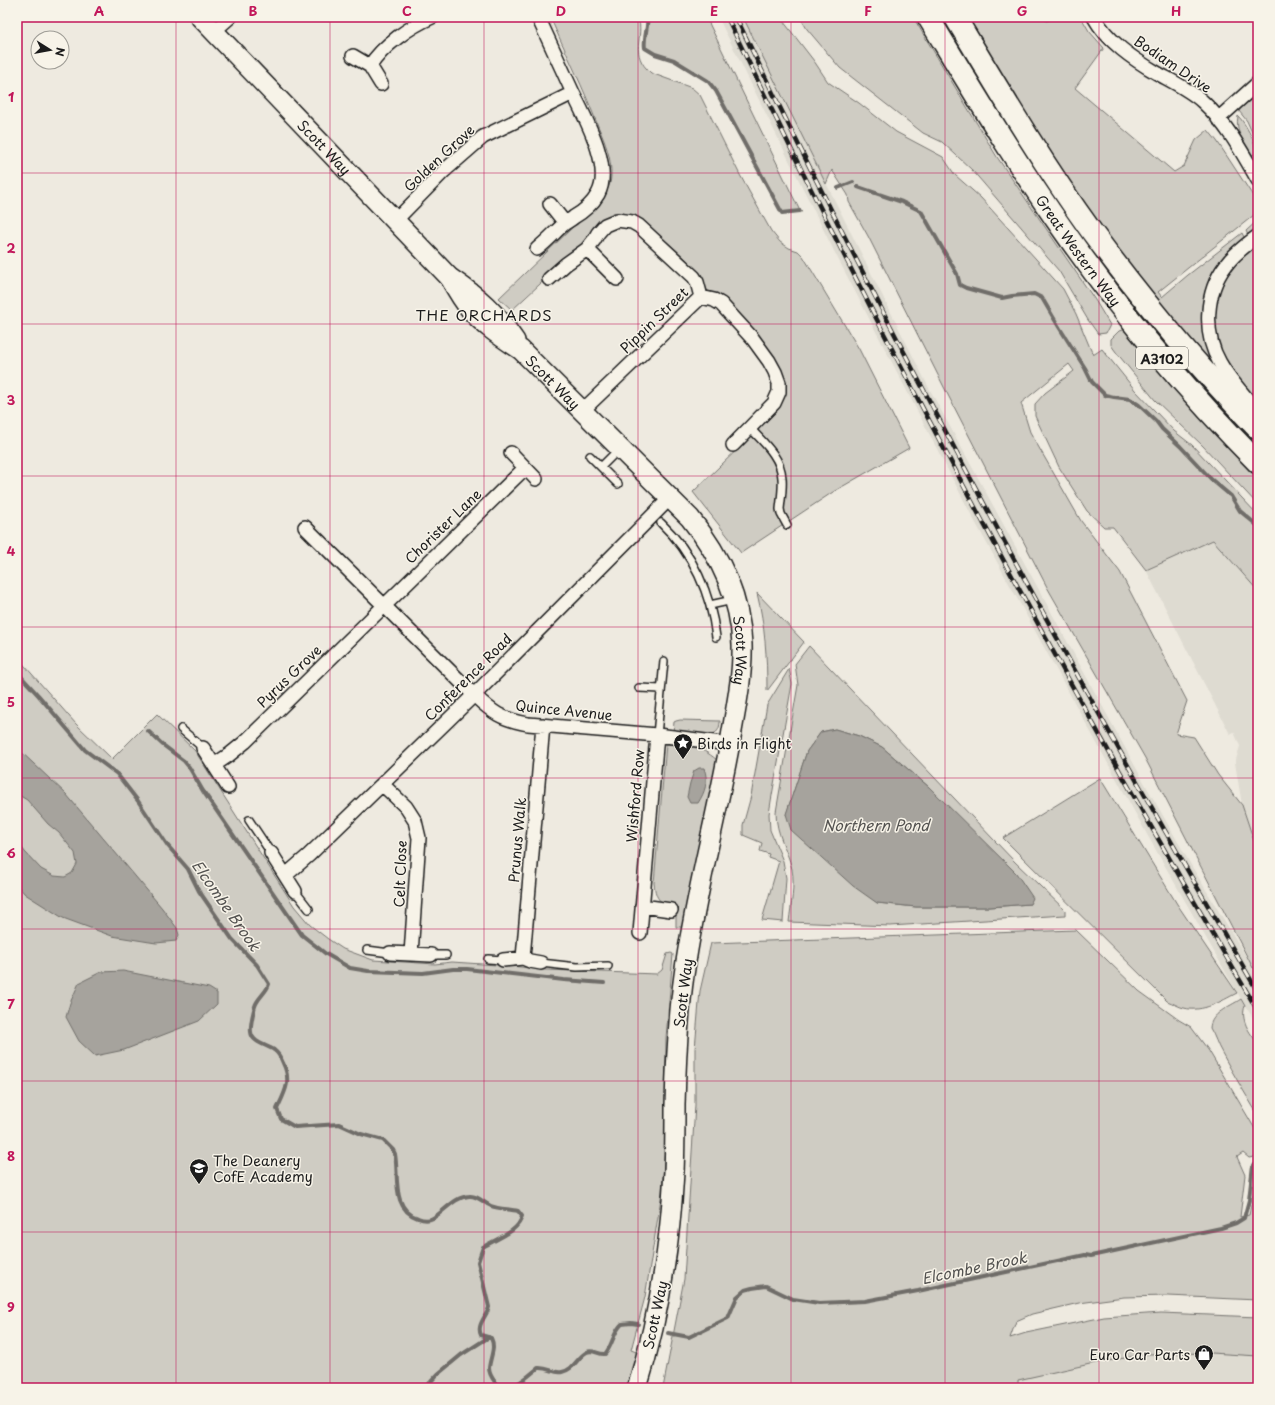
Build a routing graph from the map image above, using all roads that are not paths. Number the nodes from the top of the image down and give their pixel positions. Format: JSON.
{"nodes":[{"id":1,"x":200,"y":17,"type":"edge"},
{"id":2,"x":230,"y":17,"type":"edge"},
{"id":3,"x":432,"y":17,"type":"edge"},
{"id":4,"x":538,"y":17,"type":"edge"},
{"id":5,"x":928,"y":17,"type":"edge"},
{"id":6,"x":955,"y":17,"type":"edge"},
{"id":7,"x":1094,"y":17,"type":"edge"},
{"id":8,"x":214,"y":31,"type":"junction"},
{"id":9,"x":353,"y":56,"type":"dead end"},
{"id":10,"x":370,"y":66,"type":"junction"},
{"id":11,"x":1258,"y":83,"type":"edge"},
{"id":12,"x":381,"y":84,"type":"dead end"},
{"id":13,"x":573,"y":93,"type":"junction"},
{"id":14,"x":1218,"y":119,"type":"junction"},
{"id":15,"x":1258,"y":180,"type":"edge"},
{"id":16,"x":550,"y":204,"type":"dead end"},
{"id":17,"x":395,"y":221,"type":"junction"},
{"id":18,"x":565,"y":223,"type":"junction"},
{"id":19,"x":1258,"y":236,"type":"edge"},
{"id":20,"x":538,"y":249,"type":"dead end"},
{"id":21,"x":587,"y":249,"type":"junction"},
{"id":22,"x":550,"y":279,"type":"dead end"},
{"id":23,"x":617,"y":279,"type":"dead end"},
{"id":24,"x":701,"y":297,"type":"junction"},
{"id":25,"x":582,"y":411,"type":"junction"},
{"id":26,"x":1258,"y":412,"type":"edge"},
{"id":27,"x":750,"y":428,"type":"junction"},
{"id":28,"x":1258,"y":429,"type":"edge"},
{"id":29,"x":733,"y":445,"type":"dead end"},
{"id":30,"x":620,"y":448,"type":"junction"},
{"id":31,"x":511,"y":453,"type":"dead end"},
{"id":32,"x":590,"y":456,"type":"dead end"},
{"id":33,"x":1258,"y":463,"type":"edge"},
{"id":34,"x":601,"y":467,"type":"junction"},
{"id":35,"x":525,"y":468,"type":"junction"},
{"id":36,"x":536,"y":479,"type":"dead end"},
{"id":37,"x":618,"y":484,"type":"dead end"},
{"id":38,"x":670,"y":498,"type":"junction"},
{"id":39,"x":661,"y":523,"type":"dead end"},
{"id":40,"x":787,"y":525,"type":"dead end"},
{"id":41,"x":304,"y":527,"type":"dead end"},
{"id":42,"x":735,"y":599,"type":"junction"},
{"id":43,"x":710,"y":605,"type":"junction"},
{"id":44,"x":384,"y":606,"type":"junction"},
{"id":45,"x":716,"y":636,"type":"dead end"},
{"id":46,"x":664,"y":661,"type":"dead end"},
{"id":47,"x":639,"y":688,"type":"dead end"},
{"id":48,"x":661,"y":689,"type":"junction"},
{"id":49,"x":474,"y":695,"type":"junction"},
{"id":50,"x":543,"y":726,"type":"junction"},
{"id":51,"x":181,"y":729,"type":"dead end"},
{"id":52,"x":657,"y":735,"type":"junction"},
{"id":53,"x":730,"y":744,"type":"junction"},
{"id":54,"x":203,"y":748,"type":"joint"},
{"id":55,"x":214,"y":765,"type":"junction"},
{"id":56,"x":382,"y":784,"type":"junction"},
{"id":57,"x":228,"y":787,"type":"dead end"},
{"id":58,"x":249,"y":820,"type":"dead end"},
{"id":59,"x":271,"y":853,"type":"joint"},
{"id":60,"x":286,"y":875,"type":"junction"},
{"id":61,"x":295,"y":891,"type":"joint"},
{"id":62,"x":642,"y":906,"type":"junction"},
{"id":63,"x":309,"y":909,"type":"dead end"},
{"id":64,"x":671,"y":910,"type":"dead end"},
{"id":65,"x":640,"y":933,"type":"dead end"},
{"id":66,"x":367,"y":950,"type":"dead end"},
{"id":67,"x":390,"y":953,"type":"joint"},
{"id":68,"x":411,"y":954,"type":"junction"},
{"id":69,"x":431,"y":955,"type":"joint"},
{"id":70,"x":446,"y":955,"type":"dead end"},
{"id":71,"x":523,"y":958,"type":"junction"},
{"id":72,"x":488,"y":959,"type":"dead end"},
{"id":73,"x":503,"y":960,"type":"joint"},
{"id":74,"x":541,"y":963,"type":"joint"},
{"id":75,"x":608,"y":966,"type":"dead end"},
{"id":76,"x":637,"y":1388,"type":"edge"}],
"edges":[{"from":1,"to":8,"type":"street","name":"Scott Way"},
{"from":2,"to":8,"type":"street"},
{"from":3,"to":10,"type":"street"},
{"from":4,"to":13,"type":"street"},
{"from":5,"to":33,"type":"main road","name":"Great Western Way","number":"A3102"},
{"from":6,"to":28,"type":"main road","name":"Great Western Way","number":"A3102"},
{"from":7,"to":14,"type":"street","name":"Bodiam Drive"},
{"from":8,"to":17,"type":"street","name":"Scott Way"},
{"from":9,"to":10,"type":"street"},
{"from":10,"to":12,"type":"street"},
{"from":11,"to":14,"type":"street"},
{"from":13,"to":17,"type":"street","name":"Golden Grove"},
{"from":13,"to":18,"type":"street"},
{"from":14,"to":15,"type":"street","name":"Bodiam Drive"},
{"from":16,"to":18,"type":"street"},
{"from":17,"to":25,"type":"street","name":"Scott Way"},
{"from":18,"to":20,"type":"street"},
{"from":19,"to":26,"type":"street"},
{"from":21,"to":22,"type":"street","name":"Pippin Street"},
{"from":21,"to":23,"type":"street"},
{"from":21,"to":24,"type":"street","name":"Pippin Street"},
{"from":24,"to":25,"type":"street","name":"Pippin Street"},
{"from":24,"to":27,"type":"street"},
{"from":25,"to":30,"type":"street","name":"Scott Way"},
{"from":27,"to":29,"type":"street"},
{"from":27,"to":40,"type":"lane"},
{"from":30,"to":34,"type":"lane"},
{"from":30,"to":38,"type":"street","name":"Scott Way"},
{"from":31,"to":35,"type":"street"},
{"from":32,"to":34,"type":"lane"},
{"from":34,"to":37,"type":"lane"},
{"from":35,"to":36,"type":"street"},
{"from":35,"to":44,"type":"street","name":"Chorister Lane"},
{"from":38,"to":42,"type":"street","name":"Scott Way"},
{"from":38,"to":49,"type":"street","name":"Conference Road"},
{"from":39,"to":43,"type":"lane","name":"Scott Way"},
{"from":41,"to":44,"type":"street","name":"Quince Avenue"},
{"from":42,"to":43,"type":"lane","name":"Scott Way"},
{"from":42,"to":53,"type":"street","name":"Scott Way"},
{"from":43,"to":45,"type":"lane","name":"Scott Way"},
{"from":44,"to":49,"type":"street","name":"Quince Avenue"},
{"from":44,"to":55,"type":"street","name":"Pyrus Grove"},
{"from":46,"to":48,"type":"lane","name":"Wishford Row"},
{"from":47,"to":48,"type":"lane"},
{"from":48,"to":52,"type":"lane","name":"Wishford Row"},
{"from":49,"to":50,"type":"street","name":"Quince Avenue"},
{"from":49,"to":56,"type":"street","name":"Conference Road"},
{"from":50,"to":52,"type":"street","name":"Quince Avenue"},
{"from":50,"to":71,"type":"street","name":"Prunus Walk"},
{"from":51,"to":54,"type":"lane"},
{"from":52,"to":53,"type":"street","name":"Quince Avenue"},
{"from":52,"to":62,"type":"street","name":"Wishford Row"},
{"from":53,"to":76,"type":"street","name":"Scott Way"},
{"from":54,"to":55,"type":"street"},
{"from":55,"to":57,"type":"street"},
{"from":56,"to":60,"type":"street","name":"Conference Road"},
{"from":56,"to":68,"type":"street","name":"Celt Close"},
{"from":58,"to":59,"type":"lane"},
{"from":59,"to":60,"type":"street"},
{"from":60,"to":61,"type":"street"},
{"from":61,"to":63,"type":"lane"},
{"from":62,"to":64,"type":"street"},
{"from":62,"to":65,"type":"street","name":"Wishford Row"},
{"from":66,"to":67,"type":"lane"},
{"from":67,"to":68,"type":"street"},
{"from":68,"to":69,"type":"street"},
{"from":69,"to":70,"type":"lane"},
{"from":71,"to":73,"type":"street"},
{"from":71,"to":74,"type":"street"},
{"from":72,"to":73,"type":"lane"},
{"from":74,"to":75,"type":"lane"}]}
